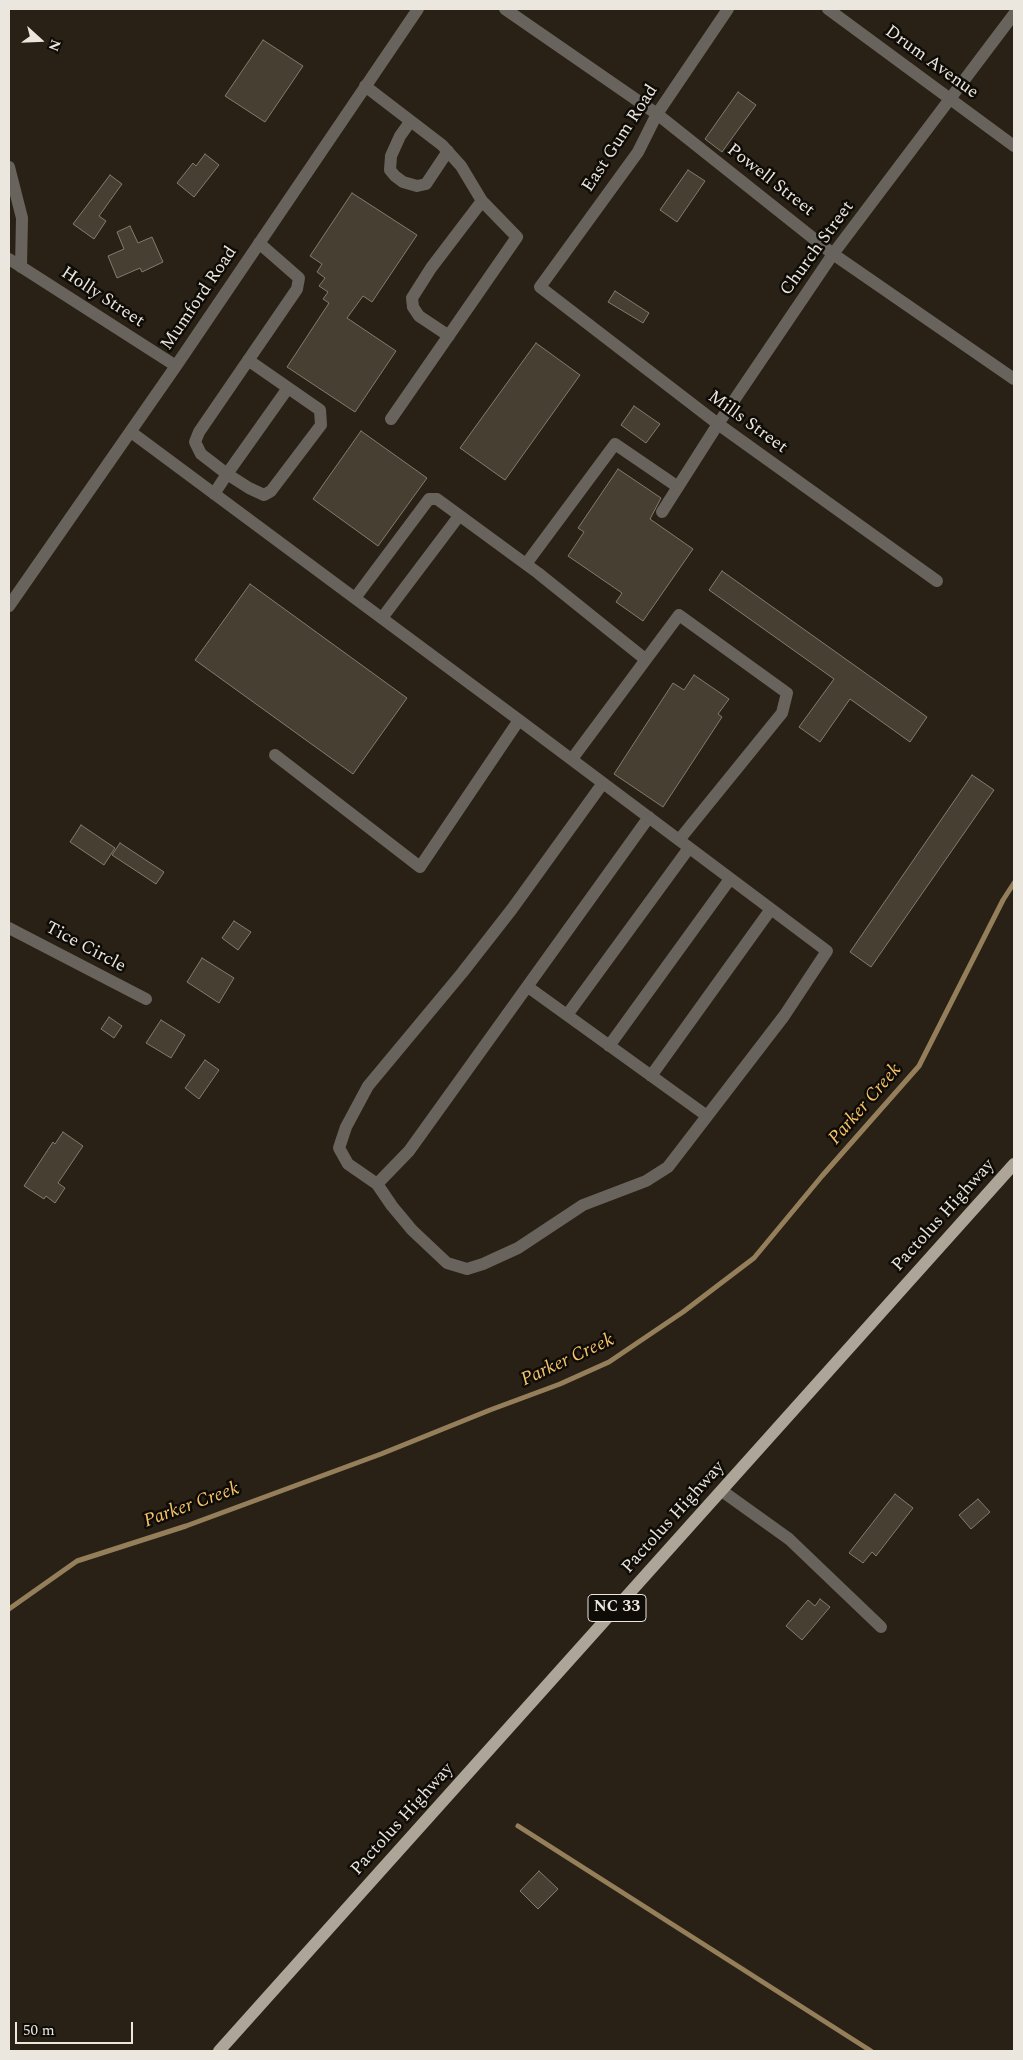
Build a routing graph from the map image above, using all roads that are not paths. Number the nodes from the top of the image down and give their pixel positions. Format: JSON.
{"nodes":[{"id":1,"x":418,"y":9,"type":"edge"},
{"id":2,"x":505,"y":9,"type":"edge"},
{"id":3,"x":728,"y":9,"type":"edge"},
{"id":4,"x":828,"y":9,"type":"edge"},
{"id":5,"x":1014,"y":14,"type":"edge"},
{"id":6,"x":365,"y":86,"type":"junction"},
{"id":7,"x":951,"y":99,"type":"junction"},
{"id":8,"x":657,"y":114,"type":"junction"},
{"id":9,"x":410,"y":122,"type":"junction"},
{"id":10,"x":1014,"y":146,"type":"edge"},
{"id":11,"x":448,"y":151,"type":"junction"},
{"id":12,"x":9,"y":167,"type":"edge"},
{"id":13,"x":482,"y":201,"type":"junction"},
{"id":14,"x":259,"y":243,"type":"junction"},
{"id":15,"x":834,"y":254,"type":"junction"},
{"id":16,"x":9,"y":259,"type":"edge"},
{"id":17,"x":21,"y":266,"type":"junction"},
{"id":18,"x":540,"y":287,"type":"joint"},
{"id":19,"x":449,"y":336,"type":"junction"},
{"id":20,"x":248,"y":360,"type":"junction"},
{"id":21,"x":176,"y":366,"type":"junction"},
{"id":22,"x":1014,"y":379,"type":"edge"},
{"id":23,"x":288,"y":388,"type":"junction"},
{"id":24,"x":391,"y":419,"type":"dead end"},
{"id":25,"x":718,"y":424,"type":"junction"},
{"id":26,"x":130,"y":432,"type":"junction"},
{"id":27,"x":227,"y":474,"type":"junction"},
{"id":28,"x":678,"y":487,"type":"junction"},
{"id":29,"x":214,"y":494,"type":"junction"},
{"id":30,"x":662,"y":512,"type":"dead end"},
{"id":31,"x":459,"y":516,"type":"junction"},
{"id":32,"x":526,"y":564,"type":"junction"},
{"id":33,"x":937,"y":581,"type":"dead end"},
{"id":34,"x":355,"y":598,"type":"junction"},
{"id":35,"x":9,"y":606,"type":"edge"},
{"id":36,"x":382,"y":618,"type":"junction"},
{"id":37,"x":645,"y":660,"type":"junction"},
{"id":38,"x":519,"y":720,"type":"junction"},
{"id":39,"x":276,"y":755,"type":"dead end"},
{"id":40,"x":572,"y":760,"type":"junction"},
{"id":41,"x":603,"y":783,"type":"junction"},
{"id":42,"x":649,"y":818,"type":"junction"},
{"id":43,"x":684,"y":844,"type":"junction"},
{"id":44,"x":730,"y":878,"type":"junction"},
{"id":45,"x":771,"y":909,"type":"junction"},
{"id":46,"x":9,"y":928,"type":"edge"},
{"id":47,"x":528,"y":987,"type":"junction"},
{"id":48,"x":146,"y":999,"type":"dead end"},
{"id":49,"x":567,"y":1015,"type":"junction"},
{"id":50,"x":609,"y":1046,"type":"junction"},
{"id":51,"x":651,"y":1076,"type":"junction"},
{"id":52,"x":706,"y":1116,"type":"junction"},
{"id":53,"x":1014,"y":1164,"type":"edge"},
{"id":54,"x":377,"y":1184,"type":"junction"},
{"id":55,"x":722,"y":1491,"type":"junction"},
{"id":56,"x":881,"y":1627,"type":"dead end"},
{"id":57,"x":219,"y":2051,"type":"edge"}],
"edges":[{"from":1,"to":6,"type":"street","name":"Mumford Road"},
{"from":2,"to":8,"type":"street","name":"Powell Street"},
{"from":3,"to":8,"type":"street","name":"East Gum Road"},
{"from":4,"to":7,"type":"street","name":"Drum Avenue"},
{"from":5,"to":7,"type":"street","name":"Church Street"},
{"from":6,"to":9,"type":"street"},
{"from":6,"to":14,"type":"street","name":"Mumford Road"},
{"from":7,"to":10,"type":"street","name":"Drum Avenue"},
{"from":7,"to":15,"type":"street","name":"Church Street"},
{"from":8,"to":15,"type":"street","name":"Powell Street"},
{"from":8,"to":18,"type":"street","name":"East Gum Road"},
{"from":9,"to":11,"type":"street"},
{"from":9,"to":11,"type":"street"},
{"from":11,"to":13,"type":"street"},
{"from":12,"to":17,"type":"street"},
{"from":13,"to":19,"type":"street"},
{"from":13,"to":19,"type":"street"},
{"from":14,"to":20,"type":"street"},
{"from":14,"to":21,"type":"street","name":"Mumford Road"},
{"from":15,"to":22,"type":"street","name":"Powell Street"},
{"from":15,"to":25,"type":"street","name":"Church Street"},
{"from":16,"to":17,"type":"street","name":"Holly Street"},
{"from":17,"to":21,"type":"street","name":"Holly Street"},
{"from":18,"to":25,"type":"street","name":"Mills Street"},
{"from":19,"to":24,"type":"street"},
{"from":20,"to":23,"type":"street"},
{"from":20,"to":27,"type":"street"},
{"from":21,"to":26,"type":"street","name":"Mumford Road"},
{"from":23,"to":27,"type":"street"},
{"from":23,"to":27,"type":"street"},
{"from":25,"to":28,"type":"street","name":"Church Street"},
{"from":25,"to":33,"type":"street","name":"Mills Street"},
{"from":26,"to":29,"type":"street"},
{"from":26,"to":35,"type":"street","name":"Mumford Road"},
{"from":27,"to":29,"type":"street"},
{"from":28,"to":30,"type":"street","name":"Church Street"},
{"from":28,"to":32,"type":"street"},
{"from":29,"to":34,"type":"street"},
{"from":31,"to":32,"type":"street"},
{"from":31,"to":34,"type":"street"},
{"from":31,"to":36,"type":"street"},
{"from":32,"to":37,"type":"street"},
{"from":34,"to":36,"type":"street"},
{"from":36,"to":38,"type":"street"},
{"from":37,"to":40,"type":"street"},
{"from":37,"to":43,"type":"street"},
{"from":38,"to":39,"type":"street"},
{"from":38,"to":40,"type":"street"},
{"from":40,"to":41,"type":"street"},
{"from":41,"to":42,"type":"street"},
{"from":41,"to":54,"type":"street"},
{"from":42,"to":43,"type":"street"},
{"from":42,"to":47,"type":"street"},
{"from":43,"to":44,"type":"street"},
{"from":43,"to":49,"type":"street"},
{"from":44,"to":45,"type":"street"},
{"from":44,"to":50,"type":"street"},
{"from":45,"to":51,"type":"street"},
{"from":45,"to":52,"type":"street"},
{"from":46,"to":48,"type":"street","name":"Tice Circle"},
{"from":47,"to":49,"type":"street"},
{"from":47,"to":54,"type":"street"},
{"from":49,"to":50,"type":"street"},
{"from":50,"to":51,"type":"street"},
{"from":51,"to":52,"type":"street"},
{"from":52,"to":54,"type":"street"},
{"from":53,"to":55,"type":"main road","name":"Pactolus Highway","number":"NC 33"},
{"from":55,"to":56,"type":"street"},
{"from":55,"to":57,"type":"main road","name":"Pactolus Highway","number":"NC 33"}]}
